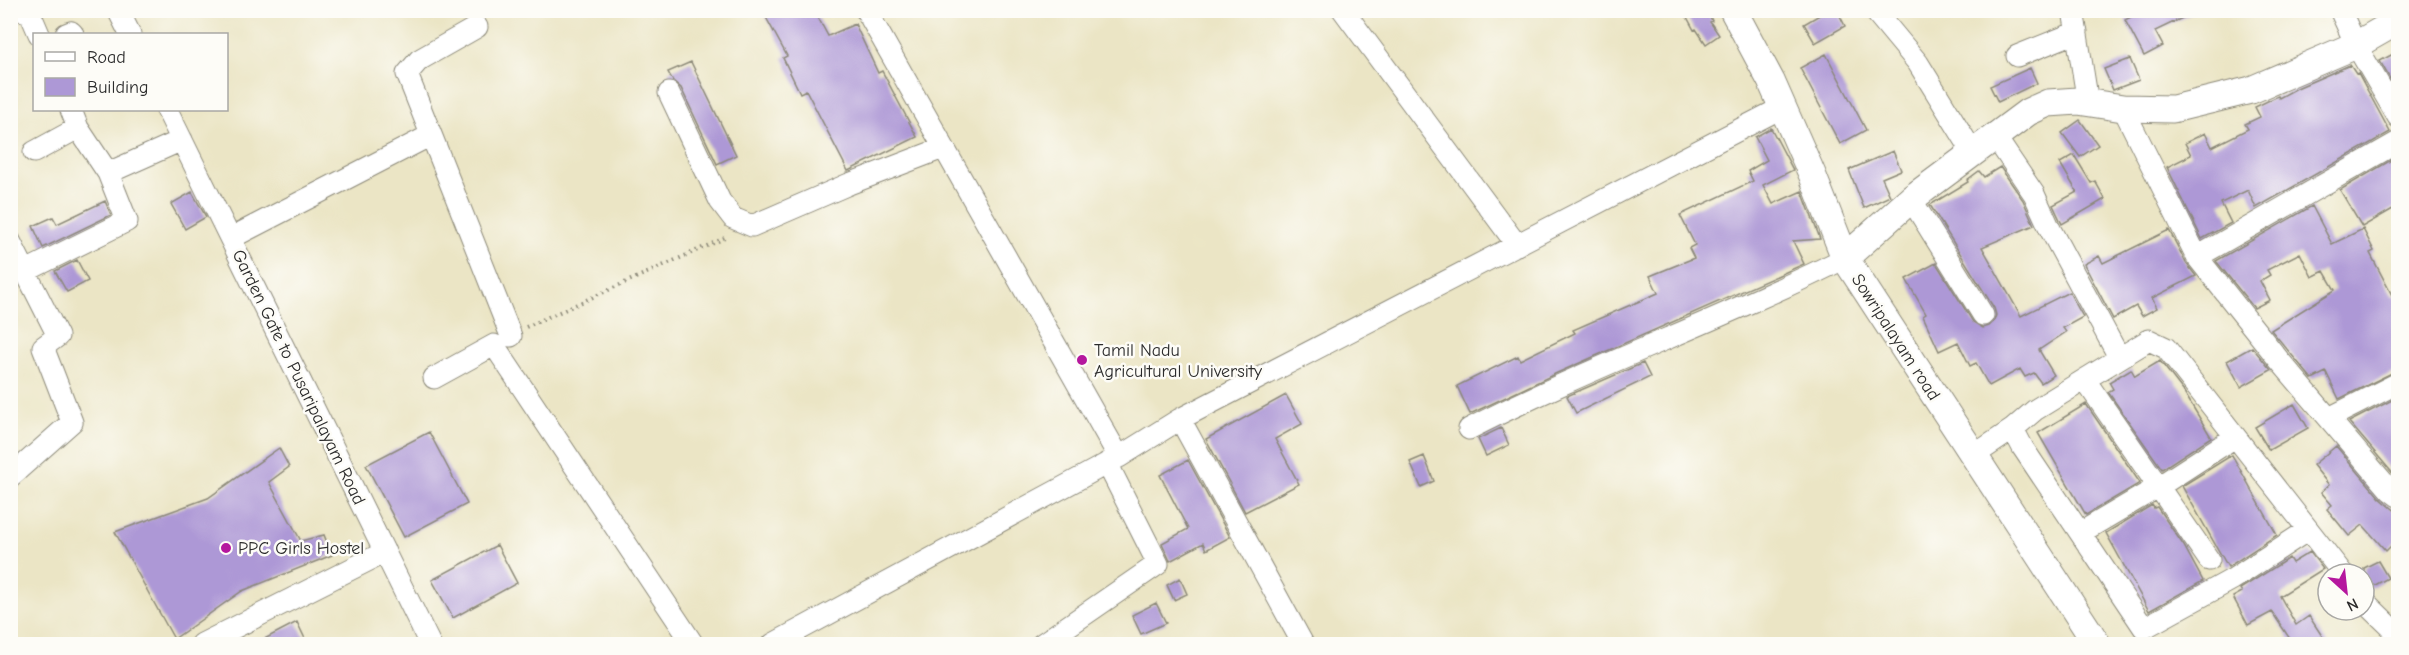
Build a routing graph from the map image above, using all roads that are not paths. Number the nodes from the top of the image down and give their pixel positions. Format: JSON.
{"nodes":[{"id":1,"x":20,"y":10,"type":"edge"},
{"id":2,"x":118,"y":10,"type":"edge"},
{"id":3,"x":866,"y":10,"type":"edge"},
{"id":4,"x":1343,"y":10,"type":"edge"},
{"id":5,"x":1732,"y":10,"type":"edge"},
{"id":6,"x":1874,"y":10,"type":"edge"},
{"id":7,"x":2073,"y":10,"type":"edge"},
{"id":8,"x":2340,"y":10,"type":"edge"},
{"id":9,"x":2398,"y":21,"type":"edge"},
{"id":10,"x":477,"y":27,"type":"dead end"},
{"id":11,"x":2077,"y":32,"type":"junction"},
{"id":12,"x":39,"y":33,"type":"edge"},
{"id":13,"x":130,"y":33,"type":"edge"},
{"id":14,"x":2356,"y":45,"type":"junction"},
{"id":15,"x":2017,"y":57,"type":"dead end"},
{"id":16,"x":669,"y":93,"type":"dead end"},
{"id":17,"x":2088,"y":103,"type":"junction"},
{"id":18,"x":1783,"y":107,"type":"junction"},
{"id":19,"x":2122,"y":108,"type":"junction"},
{"id":20,"x":168,"y":111,"type":"edge"},
{"id":21,"x":2398,"y":117,"type":"edge"},
{"id":22,"x":74,"y":119,"type":"edge"},
{"id":23,"x":431,"y":135,"type":"junction"},
{"id":24,"x":1996,"y":138,"type":"junction"},
{"id":25,"x":182,"y":140,"type":"junction"},
{"id":26,"x":2398,"y":142,"type":"edge"},
{"id":27,"x":943,"y":148,"type":"junction"},
{"id":28,"x":34,"y":152,"type":"dead end"},
{"id":29,"x":1974,"y":154,"type":"junction"},
{"id":30,"x":108,"y":173,"type":"junction"},
{"id":31,"x":1911,"y":199,"type":"junction"},
{"id":32,"x":231,"y":238,"type":"junction"},
{"id":33,"x":10,"y":241,"type":"edge"},
{"id":34,"x":1517,"y":245,"type":"junction"},
{"id":35,"x":2197,"y":257,"type":"junction"},
{"id":36,"x":1845,"y":258,"type":"junction"},
{"id":37,"x":19,"y":266,"type":"edge"},
{"id":38,"x":1983,"y":315,"type":"dead end"},
{"id":39,"x":511,"y":336,"type":"road end"},
{"id":40,"x":2119,"y":357,"type":"junction"},
{"id":41,"x":434,"y":378,"type":"dead end"},
{"id":42,"x":2085,"y":380,"type":"junction"},
{"id":43,"x":2398,"y":383,"type":"edge"},
{"id":44,"x":2330,"y":418,"type":"junction"},
{"id":45,"x":1180,"y":419,"type":"junction"},
{"id":46,"x":1469,"y":429,"type":"dead end"},
{"id":47,"x":2013,"y":429,"type":"junction"},
{"id":48,"x":2235,"y":437,"type":"junction"},
{"id":49,"x":1973,"y":456,"type":"junction"},
{"id":50,"x":1113,"y":460,"type":"junction"},
{"id":51,"x":10,"y":477,"type":"edge"},
{"id":52,"x":2158,"y":488,"type":"junction"},
{"id":53,"x":2398,"y":496,"type":"edge"},
{"id":54,"x":2308,"y":530,"type":"junction"},
{"id":55,"x":2080,"y":533,"type":"junction"},
{"id":56,"x":385,"y":552,"type":"junction"},
{"id":57,"x":2209,"y":560,"type":"dead end"},
{"id":58,"x":2333,"y":562,"type":"edge"},
{"id":59,"x":2376,"y":613,"type":"edge"},
{"id":60,"x":2398,"y":634,"type":"edge"},
{"id":61,"x":686,"y":642,"type":"edge"},
{"id":62,"x":202,"y":645,"type":"edge"},
{"id":63,"x":430,"y":645,"type":"edge"},
{"id":64,"x":773,"y":645,"type":"edge"},
{"id":65,"x":1042,"y":645,"type":"edge"},
{"id":66,"x":1304,"y":645,"type":"edge"},
{"id":67,"x":2097,"y":645,"type":"edge"}],
"edges":[{"from":1,"to":12,"type":"street"},
{"from":2,"to":13,"type":"street"},
{"from":3,"to":27,"type":"street"},
{"from":4,"to":34,"type":"street"},
{"from":5,"to":18,"type":"street","name":"Sowripalayam road"},
{"from":6,"to":29,"type":"street"},
{"from":7,"to":11,"type":"street"},
{"from":8,"to":14,"type":"street"},
{"from":9,"to":14,"type":"street"},
{"from":10,"to":23,"type":"street"},
{"from":11,"to":15,"type":"street"},
{"from":11,"to":17,"type":"street"},
{"from":14,"to":19,"type":"street"},
{"from":14,"to":21,"type":"street"},
{"from":16,"to":27,"type":"street"},
{"from":17,"to":19,"type":"street"},
{"from":17,"to":24,"type":"street"},
{"from":18,"to":34,"type":"street"},
{"from":18,"to":36,"type":"street","name":"Sowripalayam road"},
{"from":19,"to":35,"type":"street"},
{"from":20,"to":25,"type":"street","name":"Garden Gate to Pusaripalayam Road"},
{"from":22,"to":28,"type":"street"},
{"from":22,"to":30,"type":"street"},
{"from":23,"to":32,"type":"street"},
{"from":23,"to":39,"type":"street"},
{"from":24,"to":29,"type":"street"},
{"from":24,"to":40,"type":"street"},
{"from":25,"to":30,"type":"street"},
{"from":25,"to":32,"type":"street","name":"Garden Gate to Pusaripalayam Road"},
{"from":26,"to":35,"type":"street"},
{"from":27,"to":50,"type":"street"},
{"from":29,"to":31,"type":"street"},
{"from":30,"to":37,"type":"street"},
{"from":31,"to":36,"type":"street"},
{"from":31,"to":38,"type":"street"},
{"from":32,"to":56,"type":"street","name":"Garden Gate to Pusaripalayam Road"},
{"from":33,"to":37,"type":"street"},
{"from":34,"to":45,"type":"street"},
{"from":35,"to":44,"type":"street"},
{"from":36,"to":46,"type":"street"},
{"from":36,"to":49,"type":"street","name":"Sowripalayam road"},
{"from":37,"to":51,"type":"street"},
{"from":40,"to":42,"type":"street"},
{"from":40,"to":48,"type":"street"},
{"from":41,"to":61,"type":"street"},
{"from":42,"to":47,"type":"street"},
{"from":42,"to":52,"type":"street"},
{"from":43,"to":44,"type":"street"},
{"from":44,"to":53,"type":"street"},
{"from":45,"to":50,"type":"street"},
{"from":45,"to":66,"type":"street"},
{"from":47,"to":49,"type":"street"},
{"from":47,"to":55,"type":"street"},
{"from":48,"to":52,"type":"street"},
{"from":48,"to":54,"type":"street"},
{"from":49,"to":67,"type":"street","name":"Sowripalayam road"},
{"from":50,"to":64,"type":"street"},
{"from":50,"to":65,"type":"street"},
{"from":52,"to":55,"type":"street"},
{"from":52,"to":57,"type":"street"},
{"from":54,"to":55,"type":"street"},
{"from":54,"to":58,"type":"street"},
{"from":56,"to":62,"type":"street"},
{"from":56,"to":63,"type":"street","name":"Garden Gate to Pusaripalayam Road"},
{"from":59,"to":60,"type":"street"}]}
